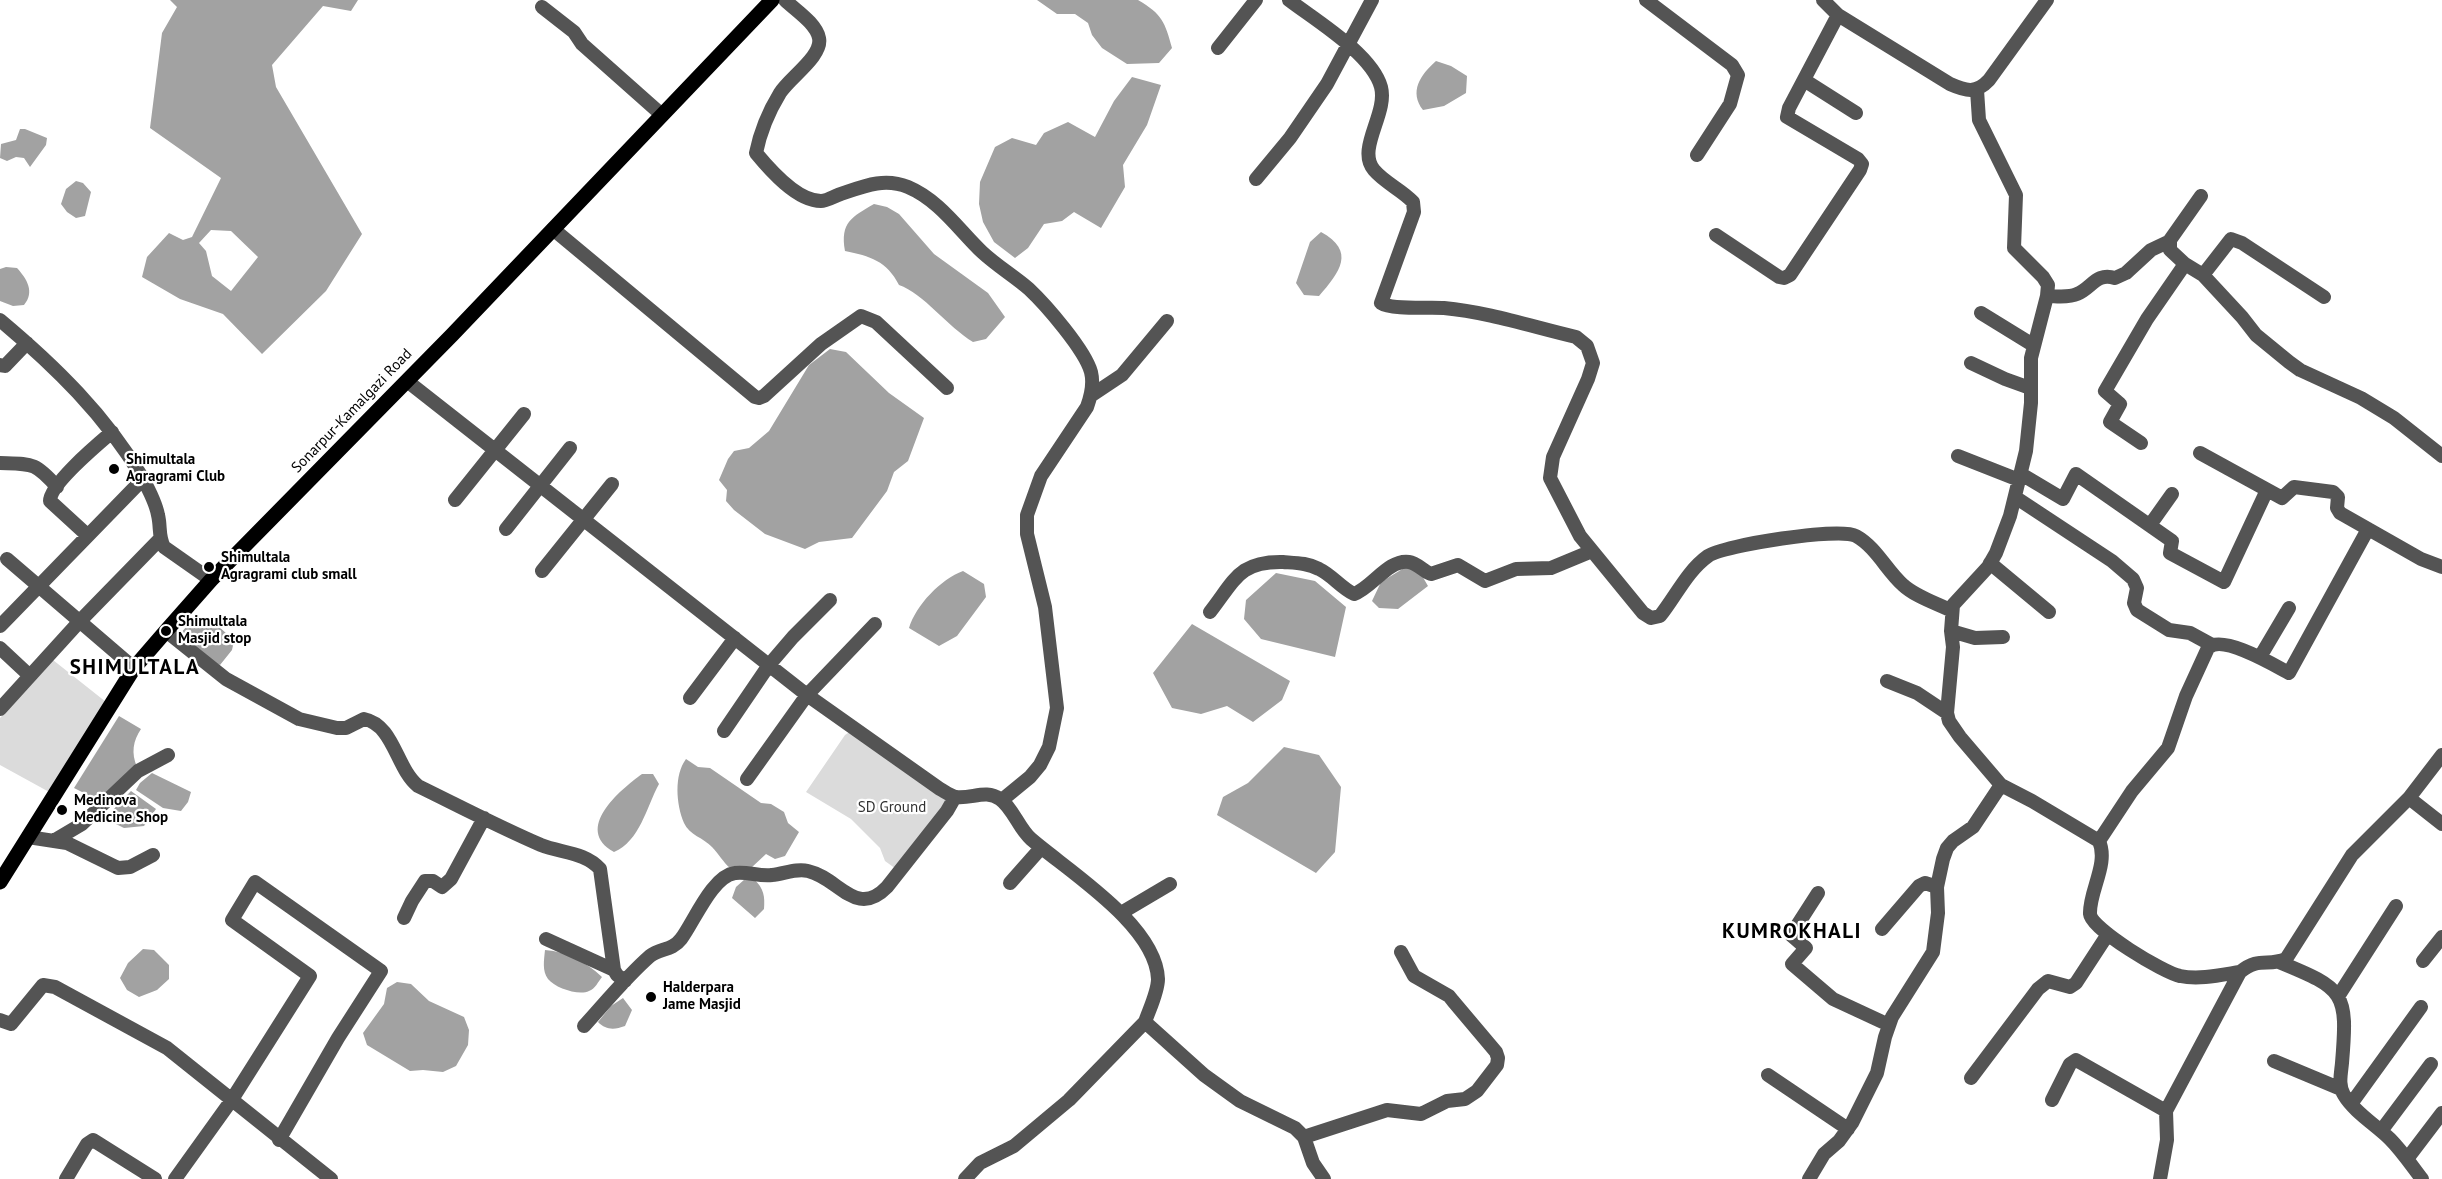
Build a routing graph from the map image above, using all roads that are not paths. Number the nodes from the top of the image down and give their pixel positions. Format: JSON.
{"nodes":[{"id":1,"x":772,"y":0,"type":"edge"},
{"id":2,"x":785,"y":0,"type":"edge"},
{"id":3,"x":1256,"y":0,"type":"edge"},
{"id":4,"x":1289,"y":0,"type":"edge"},
{"id":5,"x":1372,"y":0,"type":"edge"},
{"id":6,"x":1646,"y":0,"type":"edge"},
{"id":7,"x":1823,"y":0,"type":"edge"},
{"id":8,"x":2047,"y":0,"type":"edge"},
{"id":9,"x":542,"y":7,"type":"dead end"},
{"id":10,"x":1838,"y":15,"type":"junction"},
{"id":11,"x":1347,"y":45,"type":"junction"},
{"id":12,"x":1218,"y":48,"type":"dead end"},
{"id":13,"x":1803,"y":80,"type":"junction"},
{"id":14,"x":1977,"y":90,"type":"junction"},
{"id":15,"x":1856,"y":113,"type":"dead end"},
{"id":16,"x":662,"y":115,"type":"junction"},
{"id":17,"x":1697,"y":155,"type":"dead end"},
{"id":18,"x":1256,"y":179,"type":"dead end"},
{"id":19,"x":2201,"y":196,"type":"dead end"},
{"id":20,"x":553,"y":230,"type":"junction"},
{"id":21,"x":1716,"y":235,"type":"dead end"},
{"id":22,"x":2170,"y":241,"type":"junction"},
{"id":23,"x":2185,"y":264,"type":"junction"},
{"id":24,"x":2203,"y":275,"type":"junction"},
{"id":25,"x":2047,"y":296,"type":"junction"},
{"id":26,"x":2324,"y":297,"type":"dead end"},
{"id":27,"x":1981,"y":313,"type":"dead end"},
{"id":28,"x":0,"y":320,"type":"edge"},
{"id":29,"x":1167,"y":321,"type":"dead end"},
{"id":30,"x":27,"y":343,"type":"junction"},
{"id":31,"x":2033,"y":345,"type":"junction"},
{"id":32,"x":1971,"y":363,"type":"dead end"},
{"id":33,"x":0,"y":365,"type":"edge"},
{"id":34,"x":407,"y":381,"type":"junction"},
{"id":35,"x":947,"y":388,"type":"dead end"},
{"id":36,"x":2030,"y":388,"type":"junction"},
{"id":37,"x":1092,"y":395,"type":"junction"},
{"id":38,"x":524,"y":414,"type":"dead end"},
{"id":39,"x":112,"y":432,"type":"junction"},
{"id":40,"x":2141,"y":442,"type":"dead end"},
{"id":41,"x":570,"y":448,"type":"dead end"},
{"id":42,"x":496,"y":449,"type":"junction"},
{"id":43,"x":2200,"y":453,"type":"dead end"},
{"id":44,"x":1958,"y":456,"type":"dead end"},
{"id":45,"x":2442,"y":456,"type":"edge"},
{"id":46,"x":0,"y":463,"type":"edge"},
{"id":47,"x":2020,"y":477,"type":"junction"},
{"id":48,"x":143,"y":479,"type":"junction"},
{"id":49,"x":612,"y":483,"type":"dead end"},
{"id":50,"x":541,"y":486,"type":"junction"},
{"id":51,"x":57,"y":487,"type":"junction"},
{"id":52,"x":2267,"y":490,"type":"junction"},
{"id":53,"x":2172,"y":494,"type":"dead end"},
{"id":54,"x":2015,"y":497,"type":"junction"},
{"id":55,"x":455,"y":500,"type":"dead end"},
{"id":56,"x":582,"y":520,"type":"junction"},
{"id":57,"x":2150,"y":525,"type":"junction"},
{"id":58,"x":506,"y":529,"type":"dead end"},
{"id":59,"x":2368,"y":529,"type":"junction"},
{"id":60,"x":86,"y":534,"type":"junction"},
{"id":61,"x":160,"y":539,"type":"junction"},
{"id":62,"x":1592,"y":551,"type":"junction"},
{"id":63,"x":7,"y":559,"type":"dead end"},
{"id":64,"x":1990,"y":563,"type":"junction"},
{"id":65,"x":2442,"y":567,"type":"edge"},
{"id":66,"x":542,"y":571,"type":"dead end"},
{"id":67,"x":211,"y":580,"type":"junction"},
{"id":68,"x":37,"y":586,"type":"junction"},
{"id":69,"x":830,"y":600,"type":"dead end"},
{"id":70,"x":2289,"y":608,"type":"dead end"},
{"id":71,"x":1952,"y":611,"type":"junction"},
{"id":72,"x":1210,"y":612,"type":"dead end"},
{"id":73,"x":2049,"y":612,"type":"dead end"},
{"id":74,"x":79,"y":622,"type":"junction"},
{"id":75,"x":875,"y":624,"type":"dead end"},
{"id":76,"x":0,"y":626,"type":"edge"},
{"id":77,"x":166,"y":631,"type":"junction"},
{"id":78,"x":1951,"y":631,"type":"junction"},
{"id":79,"x":2003,"y":637,"type":"dead end"},
{"id":80,"x":735,"y":638,"type":"junction"},
{"id":81,"x":2212,"y":645,"type":"junction"},
{"id":82,"x":0,"y":648,"type":"edge"},
{"id":83,"x":2260,"y":657,"type":"junction"},
{"id":84,"x":769,"y":665,"type":"junction"},
{"id":85,"x":134,"y":668,"type":"junction"},
{"id":86,"x":30,"y":675,"type":"junction"},
{"id":87,"x":1887,"y":681,"type":"dead end"},
{"id":88,"x":807,"y":695,"type":"junction"},
{"id":89,"x":690,"y":698,"type":"dead end"},
{"id":90,"x":0,"y":709,"type":"edge"},
{"id":91,"x":1947,"y":713,"type":"junction"},
{"id":92,"x":724,"y":731,"type":"dead end"},
{"id":93,"x":168,"y":755,"type":"dead end"},
{"id":94,"x":2442,"y":755,"type":"edge"},
{"id":95,"x":747,"y":779,"type":"dead end"},
{"id":96,"x":2001,"y":785,"type":"junction"},
{"id":97,"x":955,"y":797,"type":"junction"},
{"id":98,"x":2409,"y":798,"type":"junction"},
{"id":99,"x":1002,"y":800,"type":"junction"},
{"id":100,"x":484,"y":818,"type":"junction"},
{"id":101,"x":2442,"y":824,"type":"edge"},
{"id":102,"x":28,"y":837,"type":"junction"},
{"id":103,"x":55,"y":840,"type":"junction"},
{"id":104,"x":2099,"y":841,"type":"junction"},
{"id":105,"x":1041,"y":848,"type":"junction"},
{"id":106,"x":153,"y":855,"type":"dead end"},
{"id":107,"x":0,"y":882,"type":"edge"},
{"id":108,"x":1010,"y":883,"type":"dead end"},
{"id":109,"x":1170,"y":884,"type":"dead end"},
{"id":110,"x":1937,"y":887,"type":"junction"},
{"id":111,"x":1818,"y":893,"type":"dead end"},
{"id":112,"x":2396,"y":906,"type":"dead end"},
{"id":113,"x":1121,"y":913,"type":"junction"},
{"id":114,"x":404,"y":918,"type":"dead end"},
{"id":115,"x":1882,"y":929,"type":"dead end"},
{"id":116,"x":2108,"y":934,"type":"junction"},
{"id":117,"x":2442,"y":937,"type":"edge"},
{"id":118,"x":546,"y":939,"type":"dead end"},
{"id":119,"x":1401,"y":952,"type":"dead end"},
{"id":120,"x":2423,"y":961,"type":"dead end"},
{"id":121,"x":2279,"y":962,"type":"junction"},
{"id":122,"x":614,"y":970,"type":"junction"},
{"id":123,"x":2240,"y":972,"type":"junction"},
{"id":124,"x":625,"y":981,"type":"junction"},
{"id":125,"x":2339,"y":995,"type":"junction"},
{"id":126,"x":2421,"y":1007,"type":"dead end"},
{"id":127,"x":0,"y":1020,"type":"edge"},
{"id":128,"x":1145,"y":1022,"type":"junction"},
{"id":129,"x":1889,"y":1025,"type":"junction"},
{"id":130,"x":584,"y":1026,"type":"dead end"},
{"id":131,"x":2274,"y":1061,"type":"dead end"},
{"id":132,"x":2431,"y":1064,"type":"dead end"},
{"id":133,"x":1768,"y":1075,"type":"dead end"},
{"id":134,"x":1971,"y":1078,"type":"dead end"},
{"id":135,"x":2342,"y":1089,"type":"junction"},
{"id":136,"x":2052,"y":1100,"type":"dead end"},
{"id":137,"x":231,"y":1101,"type":"junction"},
{"id":138,"x":2351,"y":1104,"type":"junction"},
{"id":139,"x":2166,"y":1111,"type":"junction"},
{"id":140,"x":2442,"y":1113,"type":"edge"},
{"id":141,"x":1848,"y":1129,"type":"junction"},
{"id":142,"x":2381,"y":1131,"type":"junction"},
{"id":143,"x":1304,"y":1137,"type":"junction"},
{"id":144,"x":279,"y":1140,"type":"junction"},
{"id":145,"x":2407,"y":1159,"type":"junction"},
{"id":146,"x":66,"y":1179,"type":"edge"},
{"id":147,"x":155,"y":1179,"type":"edge"},
{"id":148,"x":175,"y":1179,"type":"edge"},
{"id":149,"x":331,"y":1179,"type":"edge"},
{"id":150,"x":965,"y":1179,"type":"edge"},
{"id":151,"x":1324,"y":1179,"type":"edge"},
{"id":152,"x":1809,"y":1179,"type":"edge"},
{"id":153,"x":2160,"y":1179,"type":"edge"},
{"id":154,"x":2422,"y":1179,"type":"edge"}],
"edges":[{"from":1,"to":16,"type":"main road","name":"Sonarpur-Kamalgazi Road"},
{"from":2,"to":37,"type":"street"},
{"from":3,"to":12,"type":"street"},
{"from":4,"to":11,"type":"street"},
{"from":5,"to":11,"type":"street"},
{"from":6,"to":17,"type":"street"},
{"from":7,"to":10,"type":"street"},
{"from":8,"to":14,"type":"street"},
{"from":9,"to":16,"type":"street"},
{"from":10,"to":13,"type":"street"},
{"from":10,"to":14,"type":"street"},
{"from":11,"to":18,"type":"street"},
{"from":11,"to":62,"type":"street"},
{"from":13,"to":15,"type":"street"},
{"from":13,"to":21,"type":"street"},
{"from":14,"to":25,"type":"street"},
{"from":16,"to":20,"type":"main road","name":"Sonarpur-Kamalgazi Road"},
{"from":19,"to":22,"type":"street"},
{"from":20,"to":34,"type":"main road","name":"Sonarpur-Kamalgazi Road"},
{"from":20,"to":35,"type":"street"},
{"from":22,"to":23,"type":"street"},
{"from":22,"to":25,"type":"street"},
{"from":23,"to":24,"type":"street"},
{"from":23,"to":40,"type":"street"},
{"from":24,"to":26,"type":"street"},
{"from":24,"to":45,"type":"street"},
{"from":25,"to":31,"type":"street"},
{"from":27,"to":31,"type":"street"},
{"from":28,"to":30,"type":"street"},
{"from":29,"to":37,"type":"street"},
{"from":30,"to":33,"type":"street"},
{"from":30,"to":39,"type":"street"},
{"from":31,"to":36,"type":"street"},
{"from":32,"to":36,"type":"street"},
{"from":34,"to":42,"type":"street"},
{"from":34,"to":67,"type":"main road","name":"Sonarpur-Kamalgazi Road"},
{"from":36,"to":47,"type":"street"},
{"from":37,"to":99,"type":"street"},
{"from":38,"to":42,"type":"street"},
{"from":39,"to":48,"type":"street"},
{"from":39,"to":51,"type":"street"},
{"from":41,"to":50,"type":"street"},
{"from":42,"to":50,"type":"street"},
{"from":42,"to":55,"type":"street"},
{"from":43,"to":52,"type":"street"},
{"from":44,"to":47,"type":"street"},
{"from":46,"to":51,"type":"street"},
{"from":47,"to":54,"type":"street"},
{"from":47,"to":57,"type":"street"},
{"from":48,"to":60,"type":"street"},
{"from":48,"to":61,"type":"street"},
{"from":49,"to":56,"type":"street"},
{"from":50,"to":56,"type":"street"},
{"from":50,"to":58,"type":"street"},
{"from":51,"to":60,"type":"street"},
{"from":52,"to":57,"type":"street"},
{"from":52,"to":59,"type":"street"},
{"from":53,"to":57,"type":"street"},
{"from":54,"to":64,"type":"street"},
{"from":54,"to":81,"type":"street"},
{"from":56,"to":66,"type":"street"},
{"from":56,"to":80,"type":"street"},
{"from":59,"to":65,"type":"street"},
{"from":59,"to":83,"type":"street"},
{"from":60,"to":68,"type":"street"},
{"from":61,"to":67,"type":"street"},
{"from":61,"to":74,"type":"street"},
{"from":62,"to":71,"type":"street"},
{"from":62,"to":72,"type":"street"},
{"from":63,"to":68,"type":"street"},
{"from":64,"to":71,"type":"street"},
{"from":64,"to":73,"type":"street"},
{"from":67,"to":77,"type":"main road","name":"Sonarpur-Kamalgazi Road"},
{"from":68,"to":74,"type":"street"},
{"from":68,"to":76,"type":"street"},
{"from":69,"to":84,"type":"street"},
{"from":70,"to":83,"type":"street"},
{"from":71,"to":78,"type":"street"},
{"from":74,"to":85,"type":"street"},
{"from":74,"to":86,"type":"street"},
{"from":75,"to":88,"type":"street"},
{"from":77,"to":85,"type":"main road","name":"Sonarpur-Kamalgazi Road"},
{"from":77,"to":100,"type":"street"},
{"from":78,"to":79,"type":"street"},
{"from":78,"to":91,"type":"street"},
{"from":80,"to":84,"type":"street"},
{"from":80,"to":89,"type":"street"},
{"from":81,"to":83,"type":"street"},
{"from":81,"to":104,"type":"street"},
{"from":82,"to":86,"type":"street"},
{"from":84,"to":88,"type":"street"},
{"from":84,"to":92,"type":"street"},
{"from":85,"to":102,"type":"main road","name":"Sonarpur-Kamalgazi Road"},
{"from":86,"to":90,"type":"street"},
{"from":87,"to":91,"type":"street"},
{"from":88,"to":95,"type":"street"},
{"from":88,"to":97,"type":"street"},
{"from":91,"to":96,"type":"street"},
{"from":93,"to":103,"type":"street"},
{"from":94,"to":98,"type":"street"},
{"from":96,"to":104,"type":"street"},
{"from":96,"to":110,"type":"street"},
{"from":97,"to":99,"type":"street"},
{"from":97,"to":124,"type":"street"},
{"from":98,"to":101,"type":"street"},
{"from":98,"to":121,"type":"street"},
{"from":99,"to":105,"type":"street"},
{"from":100,"to":114,"type":"street"},
{"from":100,"to":122,"type":"street"},
{"from":102,"to":103,"type":"street"},
{"from":102,"to":107,"type":"main road","name":"Sonarpur-Kamalgazi Road"},
{"from":103,"to":106,"type":"street"},
{"from":104,"to":116,"type":"street"},
{"from":105,"to":108,"type":"street"},
{"from":105,"to":113,"type":"street"},
{"from":109,"to":113,"type":"street"},
{"from":110,"to":115,"type":"street"},
{"from":110,"to":129,"type":"street"},
{"from":111,"to":129,"type":"street"},
{"from":112,"to":125,"type":"street"},
{"from":113,"to":128,"type":"street"},
{"from":116,"to":123,"type":"street"},
{"from":116,"to":134,"type":"street"},
{"from":117,"to":120,"type":"street"},
{"from":118,"to":122,"type":"street"},
{"from":119,"to":143,"type":"street"},
{"from":121,"to":123,"type":"street"},
{"from":121,"to":125,"type":"street"},
{"from":122,"to":124,"type":"street"},
{"from":123,"to":139,"type":"street"},
{"from":124,"to":130,"type":"street"},
{"from":125,"to":135,"type":"street"},
{"from":126,"to":138,"type":"street"},
{"from":127,"to":137,"type":"street"},
{"from":128,"to":143,"type":"street"},
{"from":128,"to":150,"type":"street"},
{"from":129,"to":141,"type":"street"},
{"from":131,"to":135,"type":"street"},
{"from":132,"to":142,"type":"street"},
{"from":133,"to":141,"type":"street"},
{"from":135,"to":138,"type":"street"},
{"from":136,"to":139,"type":"street"},
{"from":137,"to":144,"type":"street"},
{"from":137,"to":144,"type":"street"},
{"from":137,"to":148,"type":"street"},
{"from":138,"to":142,"type":"street"},
{"from":139,"to":153,"type":"street"},
{"from":140,"to":145,"type":"street"},
{"from":141,"to":152,"type":"street"},
{"from":142,"to":145,"type":"street"},
{"from":143,"to":151,"type":"street"},
{"from":144,"to":149,"type":"street"},
{"from":145,"to":154,"type":"street"},
{"from":146,"to":147,"type":"street"}]}
